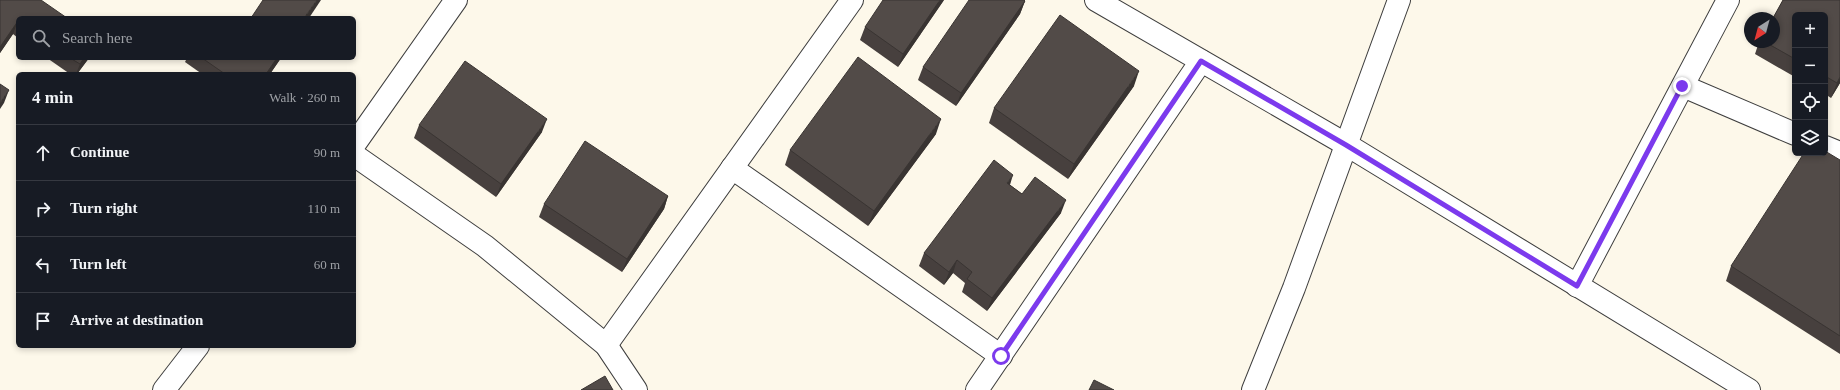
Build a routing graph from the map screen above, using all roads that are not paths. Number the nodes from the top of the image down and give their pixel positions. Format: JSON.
{"nodes":[{"id":1,"x":456,"y":0,"type":"edge"},
{"id":2,"x":852,"y":0,"type":"edge"},
{"id":3,"x":1096,"y":0,"type":"edge"},
{"id":4,"x":1399,"y":0,"type":"edge"},
{"id":5,"x":1728,"y":0,"type":"edge"},
{"id":6,"x":1201,"y":61,"type":"junction"},
{"id":7,"x":1682,"y":86,"type":"junction"},
{"id":8,"x":1792,"y":133,"type":"edge"},
{"id":9,"x":356,"y":142,"type":"edge"},
{"id":10,"x":1346,"y":145,"type":"junction"},
{"id":11,"x":1828,"y":148,"type":"edge"},
{"id":12,"x":1840,"y":153,"type":"edge"},
{"id":13,"x":356,"y":156,"type":"edge"},
{"id":14,"x":732,"y":168,"type":"junction"},
{"id":15,"x":1577,"y":286,"type":"junction"},
{"id":16,"x":606,"y":345,"type":"junction"},
{"id":17,"x":196,"y":348,"type":"edge"},
{"id":18,"x":1001,"y":356,"type":"junction"},
{"id":19,"x":164,"y":390,"type":"edge"},
{"id":20,"x":636,"y":390,"type":"edge"},
{"id":21,"x":977,"y":390,"type":"edge"},
{"id":22,"x":1253,"y":390,"type":"edge"},
{"id":23,"x":1749,"y":390,"type":"edge"}],
"edges":[{"from":1,"to":9,"type":"street"},
{"from":2,"to":14,"type":"street"},
{"from":3,"to":6,"type":"street"},
{"from":4,"to":10,"type":"street"},
{"from":5,"to":7,"type":"street"},
{"from":6,"to":10,"type":"street"},
{"from":6,"to":18,"type":"street"},
{"from":7,"to":8,"type":"street"},
{"from":7,"to":15,"type":"street"},
{"from":10,"to":15,"type":"street"},
{"from":10,"to":22,"type":"street"},
{"from":11,"to":12,"type":"street"},
{"from":13,"to":16,"type":"street"},
{"from":14,"to":16,"type":"street"},
{"from":14,"to":18,"type":"street"},
{"from":15,"to":23,"type":"street"},
{"from":16,"to":20,"type":"street"},
{"from":17,"to":19,"type":"street"},
{"from":18,"to":21,"type":"street"}]}
